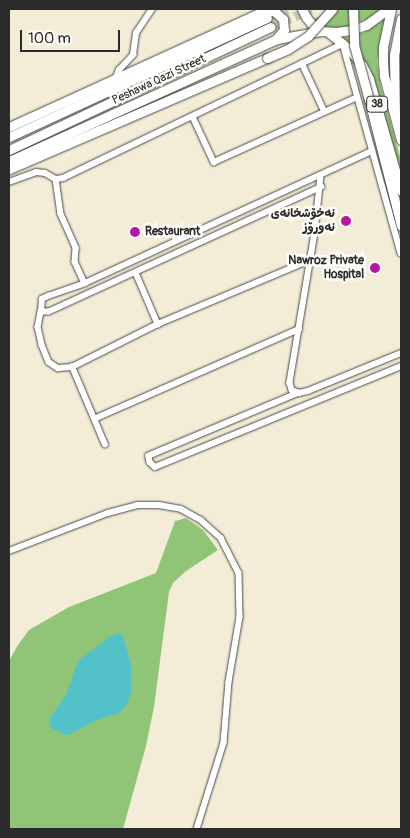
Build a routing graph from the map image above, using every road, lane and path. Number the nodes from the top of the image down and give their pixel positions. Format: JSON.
{"nodes":[{"id":1,"x":152,"y":9,"type":"edge"},
{"id":2,"x":302,"y":9,"type":"edge"},
{"id":3,"x":332,"y":9,"type":"edge"},
{"id":4,"x":353,"y":9,"type":"edge"},
{"id":5,"x":390,"y":9,"type":"edge"},
{"id":6,"x":254,"y":15,"type":"junction"},
{"id":7,"x":268,"y":18,"type":"edge"},
{"id":8,"x":401,"y":19,"type":"edge"},
{"id":9,"x":325,"y":31,"type":"junction"},
{"id":10,"x":272,"y":42,"type":"junction"},
{"id":11,"x":343,"y":44,"type":"junction"},
{"id":12,"x":302,"y":63,"type":"junction"},
{"id":13,"x":116,"y":77,"type":"junction"},
{"id":14,"x":357,"y":97,"type":"junction"},
{"id":15,"x":324,"y":110,"type":"junction"},
{"id":16,"x":398,"y":112,"type":"edge"},
{"id":17,"x":193,"y":117,"type":"junction"},
{"id":18,"x":9,"y":127,"type":"edge"},
{"id":19,"x":9,"y":137,"type":"edge"},
{"id":20,"x":401,"y":140,"type":"edge"},
{"id":21,"x":9,"y":150,"type":"edge"},
{"id":22,"x":372,"y":151,"type":"junction"},
{"id":23,"x":9,"y":161,"type":"edge"},
{"id":24,"x":9,"y":170,"type":"edge"},
{"id":25,"x":322,"y":176,"type":"junction"},
{"id":26,"x":56,"y":179,"type":"junction"},
{"id":27,"x":9,"y":182,"type":"edge"},
{"id":28,"x":322,"y":187,"type":"junction"},
{"id":29,"x":401,"y":191,"type":"edge"},
{"id":30,"x":401,"y":226,"type":"edge"},
{"id":31,"x":401,"y":253,"type":"edge"},
{"id":32,"x":310,"y":260,"type":"junction"},
{"id":33,"x":136,"y":273,"type":"junction"},
{"id":34,"x":84,"y":283,"type":"junction"},
{"id":35,"x":42,"y":312,"type":"junction"},
{"id":36,"x":158,"y":324,"type":"junction"},
{"id":37,"x":299,"y":329,"type":"junction"},
{"id":38,"x":401,"y":353,"type":"edge"},
{"id":39,"x":401,"y":366,"type":"edge"},
{"id":40,"x":72,"y":367,"type":"junction"},
{"id":41,"x":299,"y":393,"type":"junction"},
{"id":42,"x":94,"y":419,"type":"junction"},
{"id":43,"x":105,"y":445,"type":"dead end"},
{"id":44,"x":9,"y":551,"type":"edge"},
{"id":45,"x":196,"y":829,"type":"edge"}],
"edges":[{"from":1,"to":13,"type":"street"},
{"from":2,"to":9,"type":"main road","number":"38"},
{"from":3,"to":24,"type":"main road","bridge":true},
{"from":4,"to":30,"type":"main road","bridge":true},
{"from":5,"to":9,"type":"main road","name":"Peshawa Qazi Street","number":"38"},
{"from":5,"to":16,"type":"main road","number":"38"},
{"from":6,"to":7,"type":"main road","name":"Peshawa Qazi Street"},
{"from":6,"to":10,"type":"main road"},
{"from":6,"to":13,"type":"main road","name":"Peshawa Qazi Street"},
{"from":7,"to":19,"type":"main road","name":"Peshawa Qazi Street"},
{"from":7,"to":21,"type":"main road","name":"Peshawa Qazi Street"},
{"from":8,"to":16,"type":"main road"},
{"from":9,"to":10,"type":"main road","name":"Peshawa Qazi Street"},
{"from":9,"to":11,"type":"main road","number":"38"},
{"from":10,"to":23,"type":"main road","name":"Peshawa Qazi Street"},
{"from":11,"to":12,"type":"street"},
{"from":11,"to":14,"type":"street"},
{"from":11,"to":29,"type":"main road","number":"38"},
{"from":12,"to":15,"type":"street"},
{"from":12,"to":17,"type":"street"},
{"from":13,"to":18,"type":"main road","name":"Peshawa Qazi Street"},
{"from":14,"to":15,"type":"street"},
{"from":14,"to":22,"type":"street"},
{"from":15,"to":17,"type":"street"},
{"from":16,"to":20,"type":"main road","number":"38"},
{"from":17,"to":26,"type":"street"},
{"from":22,"to":25,"type":"street"},
{"from":22,"to":31,"type":"street"},
{"from":25,"to":28,"type":"street"},
{"from":25,"to":34,"type":"street"},
{"from":26,"to":27,"type":"street"},
{"from":26,"to":34,"type":"street"},
{"from":28,"to":32,"type":"street"},
{"from":28,"to":33,"type":"street"},
{"from":32,"to":36,"type":"street"},
{"from":32,"to":37,"type":"street"},
{"from":33,"to":35,"type":"street"},
{"from":33,"to":36,"type":"street"},
{"from":34,"to":35,"type":"street"},
{"from":35,"to":40,"type":"street"},
{"from":36,"to":40,"type":"street"},
{"from":37,"to":41,"type":"street"},
{"from":37,"to":42,"type":"street"},
{"from":38,"to":41,"type":"street"},
{"from":39,"to":41,"type":"street"},
{"from":40,"to":42,"type":"street"},
{"from":42,"to":43,"type":"street"},
{"from":44,"to":45,"type":"street"}]}
